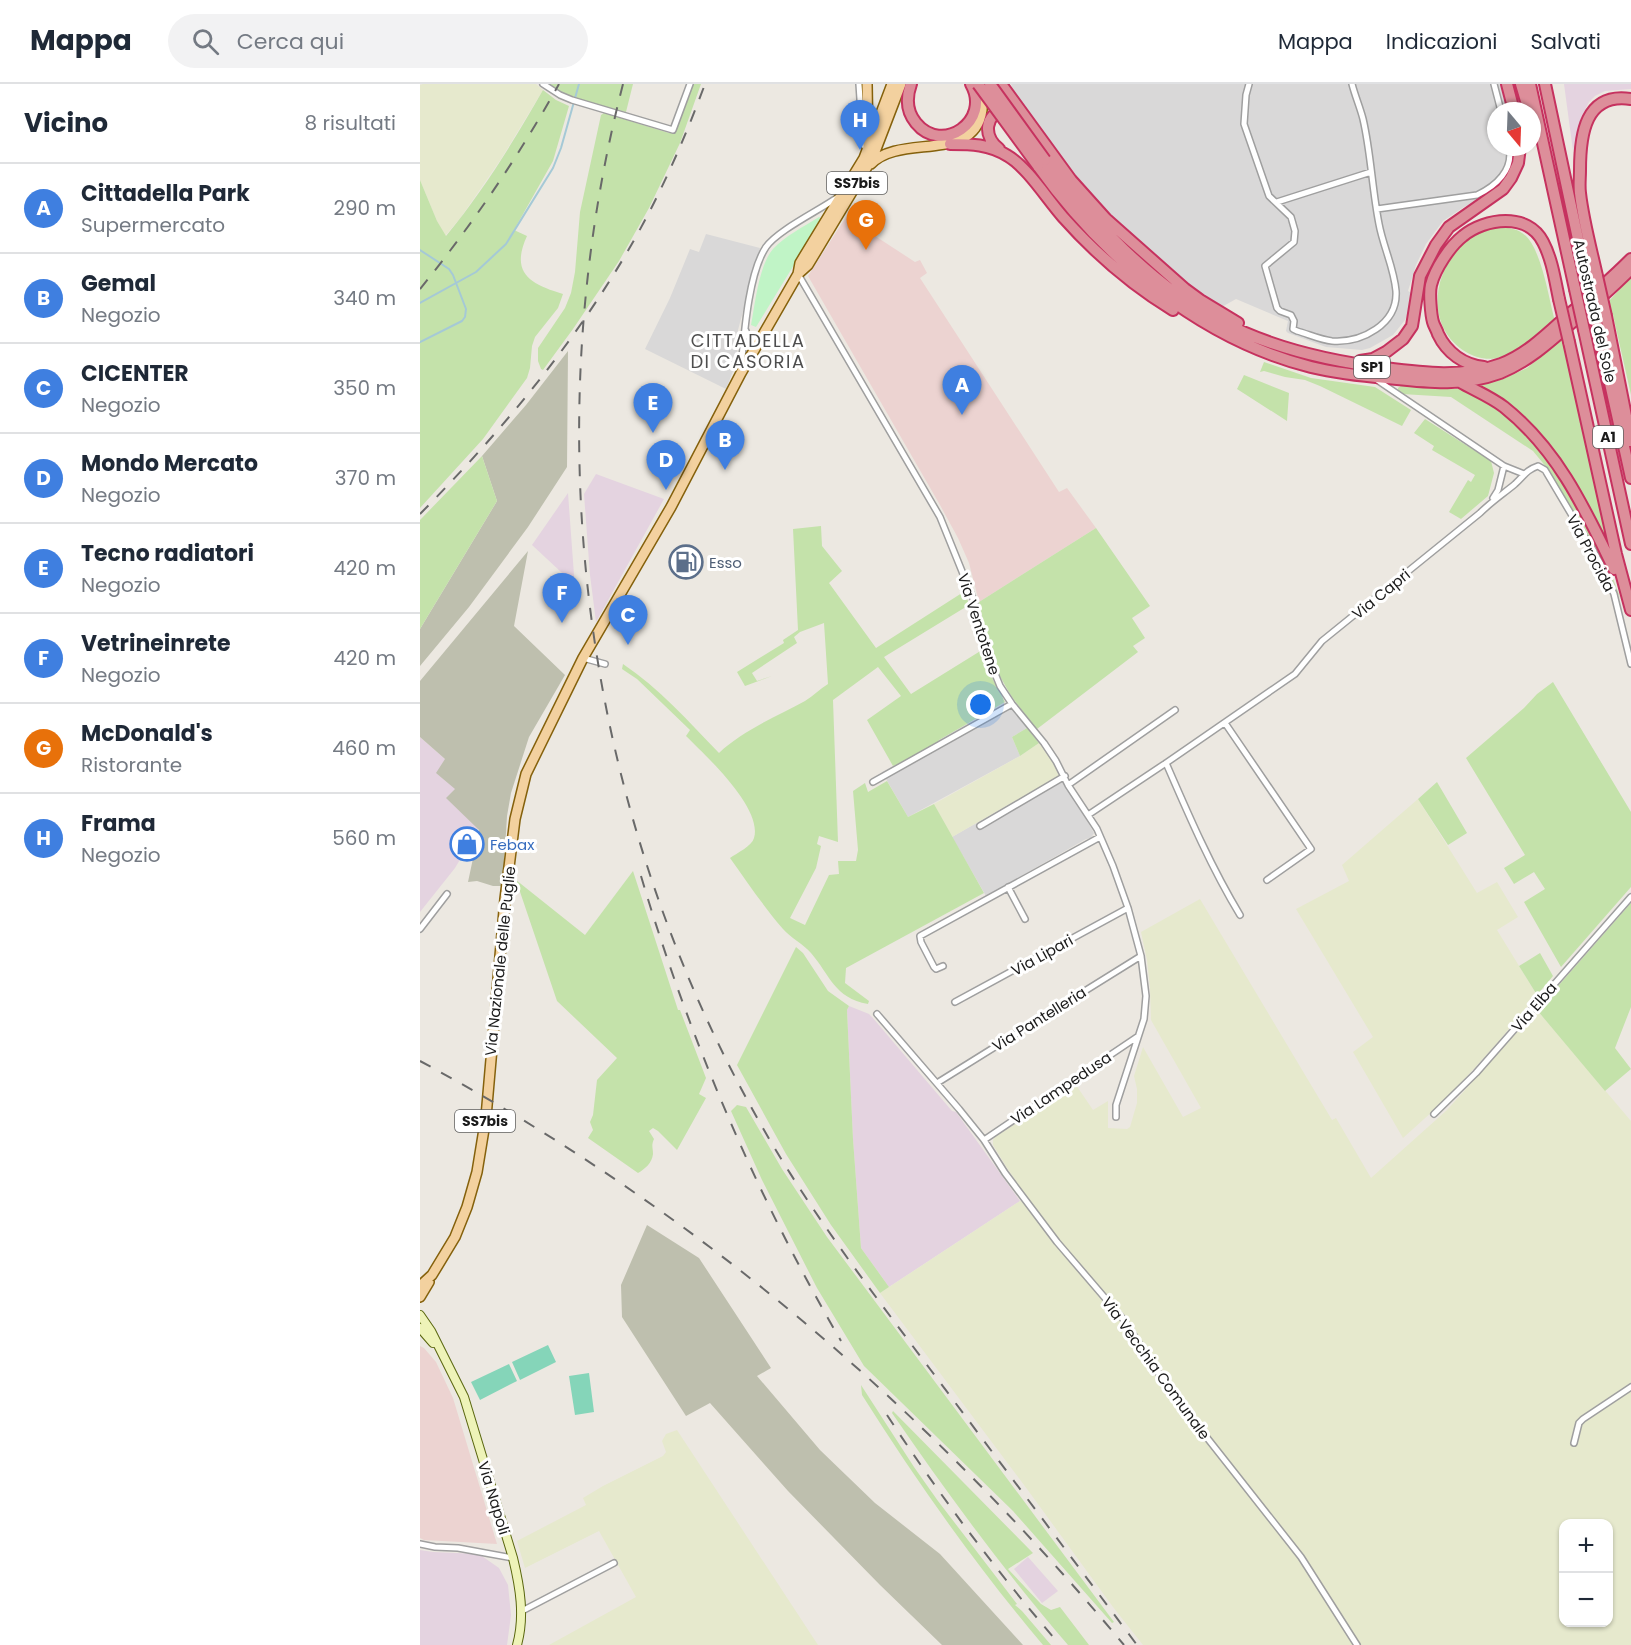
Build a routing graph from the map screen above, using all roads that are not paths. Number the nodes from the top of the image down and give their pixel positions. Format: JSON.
{"nodes":[{"id":1,"x":543,"y":84,"type":"edge"},
{"id":2,"x":690,"y":84,"type":"edge"},
{"id":3,"x":859,"y":84,"type":"edge"},
{"id":4,"x":867,"y":84,"type":"edge"},
{"id":5,"x":892,"y":84,"type":"edge"},
{"id":6,"x":901,"y":84,"type":"edge"},
{"id":7,"x":911,"y":84,"type":"edge"},
{"id":8,"x":971,"y":84,"type":"edge"},
{"id":9,"x":980,"y":84,"type":"edge"},
{"id":10,"x":990,"y":84,"type":"edge"},
{"id":11,"x":1001,"y":84,"type":"edge"},
{"id":12,"x":1007,"y":84,"type":"edge"},
{"id":13,"x":1249,"y":84,"type":"edge"},
{"id":14,"x":1352,"y":84,"type":"edge"},
{"id":15,"x":1494,"y":84,"type":"edge"},
{"id":16,"x":1508,"y":84,"type":"edge"},
{"id":17,"x":1521,"y":84,"type":"edge"},
{"id":18,"x":1530,"y":84,"type":"edge"},
{"id":19,"x":1545,"y":84,"type":"edge"},
{"id":20,"x":1550,"y":84,"type":"edge"},
{"id":21,"x":1631,"y":99,"type":"edge"},
{"id":22,"x":1499,"y":102,"type":"edge"},
{"id":23,"x":1512,"y":102,"type":"edge"},
{"id":24,"x":1526,"y":102,"type":"edge"},
{"id":25,"x":1016,"y":103,"type":"junction"},
{"id":26,"x":1028,"y":122,"type":"junction"},
{"id":27,"x":1558,"y":142,"type":"junction"},
{"id":28,"x":950,"y":144,"type":"junction"},
{"id":29,"x":868,"y":151,"type":"junction"},
{"id":30,"x":1541,"y":153,"type":"edge"},
{"id":31,"x":1006,"y":154,"type":"junction"},
{"id":32,"x":1511,"y":156,"type":"edge"},
{"id":33,"x":1519,"y":156,"type":"edge"},
{"id":34,"x":1041,"y":163,"type":"junction"},
{"id":35,"x":865,"y":170,"type":"junction"},
{"id":36,"x":1371,"y":172,"type":"junction"},
{"id":37,"x":842,"y":194,"type":"junction"},
{"id":38,"x":1277,"y":202,"type":"junction"},
{"id":39,"x":1377,"y":209,"type":"junction"},
{"id":40,"x":1559,"y":215,"type":"junction"},
{"id":41,"x":1631,"y":259,"type":"edge"},
{"id":42,"x":1631,"y":269,"type":"edge"},
{"id":43,"x":798,"y":274,"type":"junction"},
{"id":44,"x":1592,"y":279,"type":"junction"},
{"id":45,"x":1601,"y":318,"type":"junction"},
{"id":46,"x":745,"y":324,"type":"junction"},
{"id":47,"x":841,"y":333,"type":"dead end"},
{"id":48,"x":1229,"y":336,"type":"junction"},
{"id":49,"x":762,"y":337,"type":"junction"},
{"id":50,"x":835,"y":337,"type":"junction"},
{"id":51,"x":1272,"y":343,"type":"junction"},
{"id":52,"x":1345,"y":363,"type":"junction"},
{"id":53,"x":1490,"y":367,"type":"junction"},
{"id":54,"x":741,"y":373,"type":"junction"},
{"id":55,"x":1373,"y":377,"type":"junction"},
{"id":56,"x":1460,"y":382,"type":"junction"},
{"id":57,"x":1631,"y":441,"type":"edge"},
{"id":58,"x":1504,"y":466,"type":"junction"},
{"id":59,"x":1524,"y":474,"type":"junction"},
{"id":60,"x":1631,"y":478,"type":"edge"},
{"id":61,"x":1492,"y":500,"type":"junction"},
{"id":62,"x":954,"y":532,"type":"dead end"},
{"id":63,"x":948,"y":535,"type":"junction"},
{"id":64,"x":1631,"y":544,"type":"edge"},
{"id":65,"x":1624,"y":589,"type":"junction"},
{"id":66,"x":1631,"y":610,"type":"edge"},
{"id":67,"x":583,"y":658,"type":"junction"},
{"id":68,"x":605,"y":664,"type":"dead end"},
{"id":69,"x":1631,"y":664,"type":"edge"},
{"id":70,"x":1012,"y":704,"type":"junction"},
{"id":71,"x":1175,"y":710,"type":"dead end"},
{"id":72,"x":1225,"y":723,"type":"junction"},
{"id":73,"x":1167,"y":763,"type":"junction"},
{"id":74,"x":1065,"y":776,"type":"junction"},
{"id":75,"x":873,"y":782,"type":"dead end"},
{"id":76,"x":1068,"y":785,"type":"junction"},
{"id":77,"x":1088,"y":815,"type":"junction"},
{"id":78,"x":980,"y":826,"type":"dead end"},
{"id":79,"x":1100,"y":837,"type":"junction"},
{"id":80,"x":1267,"y":880,"type":"dead end"},
{"id":81,"x":1008,"y":887,"type":"junction"},
{"id":82,"x":447,"y":894,"type":"dead end"},
{"id":83,"x":1631,"y":897,"type":"edge"},
{"id":84,"x":1128,"y":908,"type":"junction"},
{"id":85,"x":1240,"y":915,"type":"dead end"},
{"id":86,"x":1025,"y":919,"type":"dead end"},
{"id":87,"x":420,"y":928,"type":"edge"},
{"id":88,"x":1141,"y":956,"type":"junction"},
{"id":89,"x":943,"y":966,"type":"dead end"},
{"id":90,"x":955,"y":1002,"type":"dead end"},
{"id":91,"x":877,"y":1014,"type":"dead end"},
{"id":92,"x":1137,"y":1037,"type":"junction"},
{"id":93,"x":937,"y":1083,"type":"junction"},
{"id":94,"x":1434,"y":1114,"type":"dead end"},
{"id":95,"x":1116,"y":1117,"type":"dead end"},
{"id":96,"x":984,"y":1140,"type":"junction"},
{"id":97,"x":432,"y":1275,"type":"junction"},
{"id":98,"x":420,"y":1286,"type":"edge"},
{"id":99,"x":420,"y":1297,"type":"edge"},
{"id":100,"x":420,"y":1315,"type":"edge"},
{"id":101,"x":420,"y":1328,"type":"edge"},
{"id":102,"x":420,"y":1338,"type":"edge"},
{"id":103,"x":436,"y":1347,"type":"junction"},
{"id":104,"x":443,"y":1356,"type":"junction"},
{"id":105,"x":1631,"y":1387,"type":"edge"},
{"id":106,"x":1574,"y":1443,"type":"dead end"},
{"id":107,"x":420,"y":1544,"type":"edge"},
{"id":108,"x":513,"y":1558,"type":"junction"},
{"id":109,"x":614,"y":1563,"type":"dead end"},
{"id":110,"x":522,"y":1611,"type":"junction"},
{"id":111,"x":517,"y":1645,"type":"edge"},
{"id":112,"x":1357,"y":1645,"type":"edge"}],
"edges":[{"from":1,"to":2,"type":"street"},
{"from":3,"to":29,"type":"street"},
{"from":4,"to":29,"type":"main road"},
{"from":5,"to":29,"type":"main road","name":"Via Nazionale delle Puglie","number":"SS7bis"},
{"from":6,"to":35,"type":"main road","name":"Via Nazionale delle Puglie","number":"SS7bis"},
{"from":7,"to":8,"type":"highway"},
{"from":9,"to":28,"type":"main road"},
{"from":9,"to":34,"type":"highway","number":"SP1","bridge":true},
{"from":10,"to":34,"type":"highway","number":"SP1","bridge":true},
{"from":11,"to":25,"type":"highway"},
{"from":12,"to":25,"type":"highway"},
{"from":13,"to":38,"type":"street"},
{"from":14,"to":36,"type":"street"},
{"from":15,"to":22,"type":"street"},
{"from":16,"to":23,"type":"highway"},
{"from":17,"to":24,"type":"highway"},
{"from":18,"to":40,"type":"highway","name":"Autostrada del Sole","number":"A1"},
{"from":19,"to":27,"type":"highway","name":"Autostrada del Sole"},
{"from":20,"to":27,"type":"highway"},
{"from":21,"to":44,"type":"highway"},
{"from":25,"to":26,"type":"highway"},
{"from":26,"to":31,"type":"highway"},
{"from":26,"to":51,"type":"highway"},
{"from":27,"to":44,"type":"highway","name":"Autostrada del Sole"},
{"from":28,"to":31,"type":"highway"},
{"from":28,"to":35,"type":"main road"},
{"from":29,"to":37,"type":"main road","name":"Via Nazionale delle Puglie","number":"SS7bis"},
{"from":30,"to":40,"type":"highway"},
{"from":31,"to":48,"type":"highway"},
{"from":32,"to":39,"type":"street"},
{"from":33,"to":52,"type":"highway"},
{"from":34,"to":48,"type":"highway","number":"SP1"},
{"from":34,"to":51,"type":"highway","number":"SP1"},
{"from":35,"to":43,"type":"main road","name":"Via Nazionale delle Puglie","number":"SS7bis"},
{"from":36,"to":38,"type":"street"},
{"from":36,"to":39,"type":"street"},
{"from":37,"to":43,"type":"main road","name":"Via Nazionale delle Puglie","number":"SS7bis"},
{"from":37,"to":46,"type":"street"},
{"from":38,"to":39,"type":"street"},
{"from":40,"to":64,"type":"highway","name":"Autostrada del Sole","number":"A1","bridge":true},
{"from":41,"to":53,"type":"highway","number":"SP1"},
{"from":42,"to":56,"type":"highway","number":"SP1"},
{"from":43,"to":49,"type":"main road","name":"Via Nazionale delle Puglie","number":"SS7bis"},
{"from":43,"to":50,"type":"street","name":"Via Ventotene"},
{"from":44,"to":45,"type":"highway","bridge":true},
{"from":45,"to":57,"type":"highway"},
{"from":45,"to":60,"type":"highway","name":"Autostrada del Sole","number":"A1"},
{"from":46,"to":49,"type":"street"},
{"from":46,"to":54,"type":"street"},
{"from":47,"to":50,"type":"street"},
{"from":48,"to":55,"type":"highway","number":"SP1"},
{"from":49,"to":54,"type":"main road","name":"Via Nazionale delle Puglie","number":"SS7bis"},
{"from":50,"to":63,"type":"street","name":"Via Ventotene"},
{"from":51,"to":52,"type":"highway","number":"SP1"},
{"from":52,"to":53,"type":"highway","number":"SP1"},
{"from":53,"to":65,"type":"highway","bridge":true},
{"from":54,"to":67,"type":"main road","name":"Via Nazionale delle Puglie","number":"SS7bis"},
{"from":55,"to":56,"type":"highway","number":"SP1"},
{"from":55,"to":58,"type":"street"},
{"from":56,"to":65,"type":"highway"},
{"from":58,"to":59,"type":"street"},
{"from":58,"to":61,"type":"street"},
{"from":59,"to":61,"type":"street","name":"Via Capri"},
{"from":59,"to":69,"type":"street","name":"Via Procida"},
{"from":61,"to":72,"type":"street","name":"Via Capri"},
{"from":62,"to":63,"type":"street"},
{"from":63,"to":70,"type":"street","name":"Via Ventotene"},
{"from":65,"to":66,"type":"highway"},
{"from":67,"to":68,"type":"street"},
{"from":67,"to":97,"type":"main road","name":"Via Nazionale delle Puglie","number":"SS7bis"},
{"from":70,"to":74,"type":"street","name":"Via Ventotene"},
{"from":70,"to":75,"type":"street"},
{"from":71,"to":76,"type":"street"},
{"from":72,"to":73,"type":"street","name":"Via Capri"},
{"from":72,"to":80,"type":"street"},
{"from":73,"to":77,"type":"street","name":"Via Capri"},
{"from":73,"to":85,"type":"street"},
{"from":74,"to":76,"type":"street","name":"Via Ventotene"},
{"from":74,"to":78,"type":"street"},
{"from":76,"to":77,"type":"street","name":"Via Ventotene"},
{"from":77,"to":79,"type":"street","name":"Via Ventotene"},
{"from":79,"to":81,"type":"street"},
{"from":79,"to":84,"type":"street","name":"Via Ventotene"},
{"from":81,"to":86,"type":"street"},
{"from":81,"to":89,"type":"street"},
{"from":82,"to":87,"type":"street"},
{"from":83,"to":94,"type":"street","name":"Via Elba"},
{"from":84,"to":88,"type":"street","name":"Via Ventotene"},
{"from":84,"to":90,"type":"street","name":"Via Lipari"},
{"from":88,"to":92,"type":"street","name":"Via Ventotene"},
{"from":88,"to":93,"type":"street","name":"Via Pantelleria"},
{"from":91,"to":93,"type":"street","name":"Via Vecchia Comunale"},
{"from":92,"to":95,"type":"street","name":"Via Ventotene"},
{"from":92,"to":96,"type":"street","name":"Via Lampedusa"},
{"from":93,"to":96,"type":"street","name":"Via Vecchia Comunale"},
{"from":96,"to":112,"type":"street","name":"Via Vecchia Comunale"},
{"from":97,"to":98,"type":"main road","name":"Via Nazionale delle Puglie","number":"SS7bis"},
{"from":97,"to":99,"type":"main road","name":"Via Nazionale delle Puglie","number":"SS7bis"},
{"from":100,"to":104,"type":"main road","name":"Via Napoli"},
{"from":101,"to":103,"type":"main road","name":"Via Napoli"},
{"from":102,"to":103,"type":"main road"},
{"from":103,"to":104,"type":"main road","name":"Via Napoli"},
{"from":104,"to":108,"type":"main road","name":"Via Napoli"},
{"from":105,"to":106,"type":"street"},
{"from":107,"to":108,"type":"street"},
{"from":108,"to":110,"type":"main road","name":"Via Napoli"},
{"from":109,"to":110,"type":"street"},
{"from":110,"to":111,"type":"main road","name":"Via Napoli"}]}
